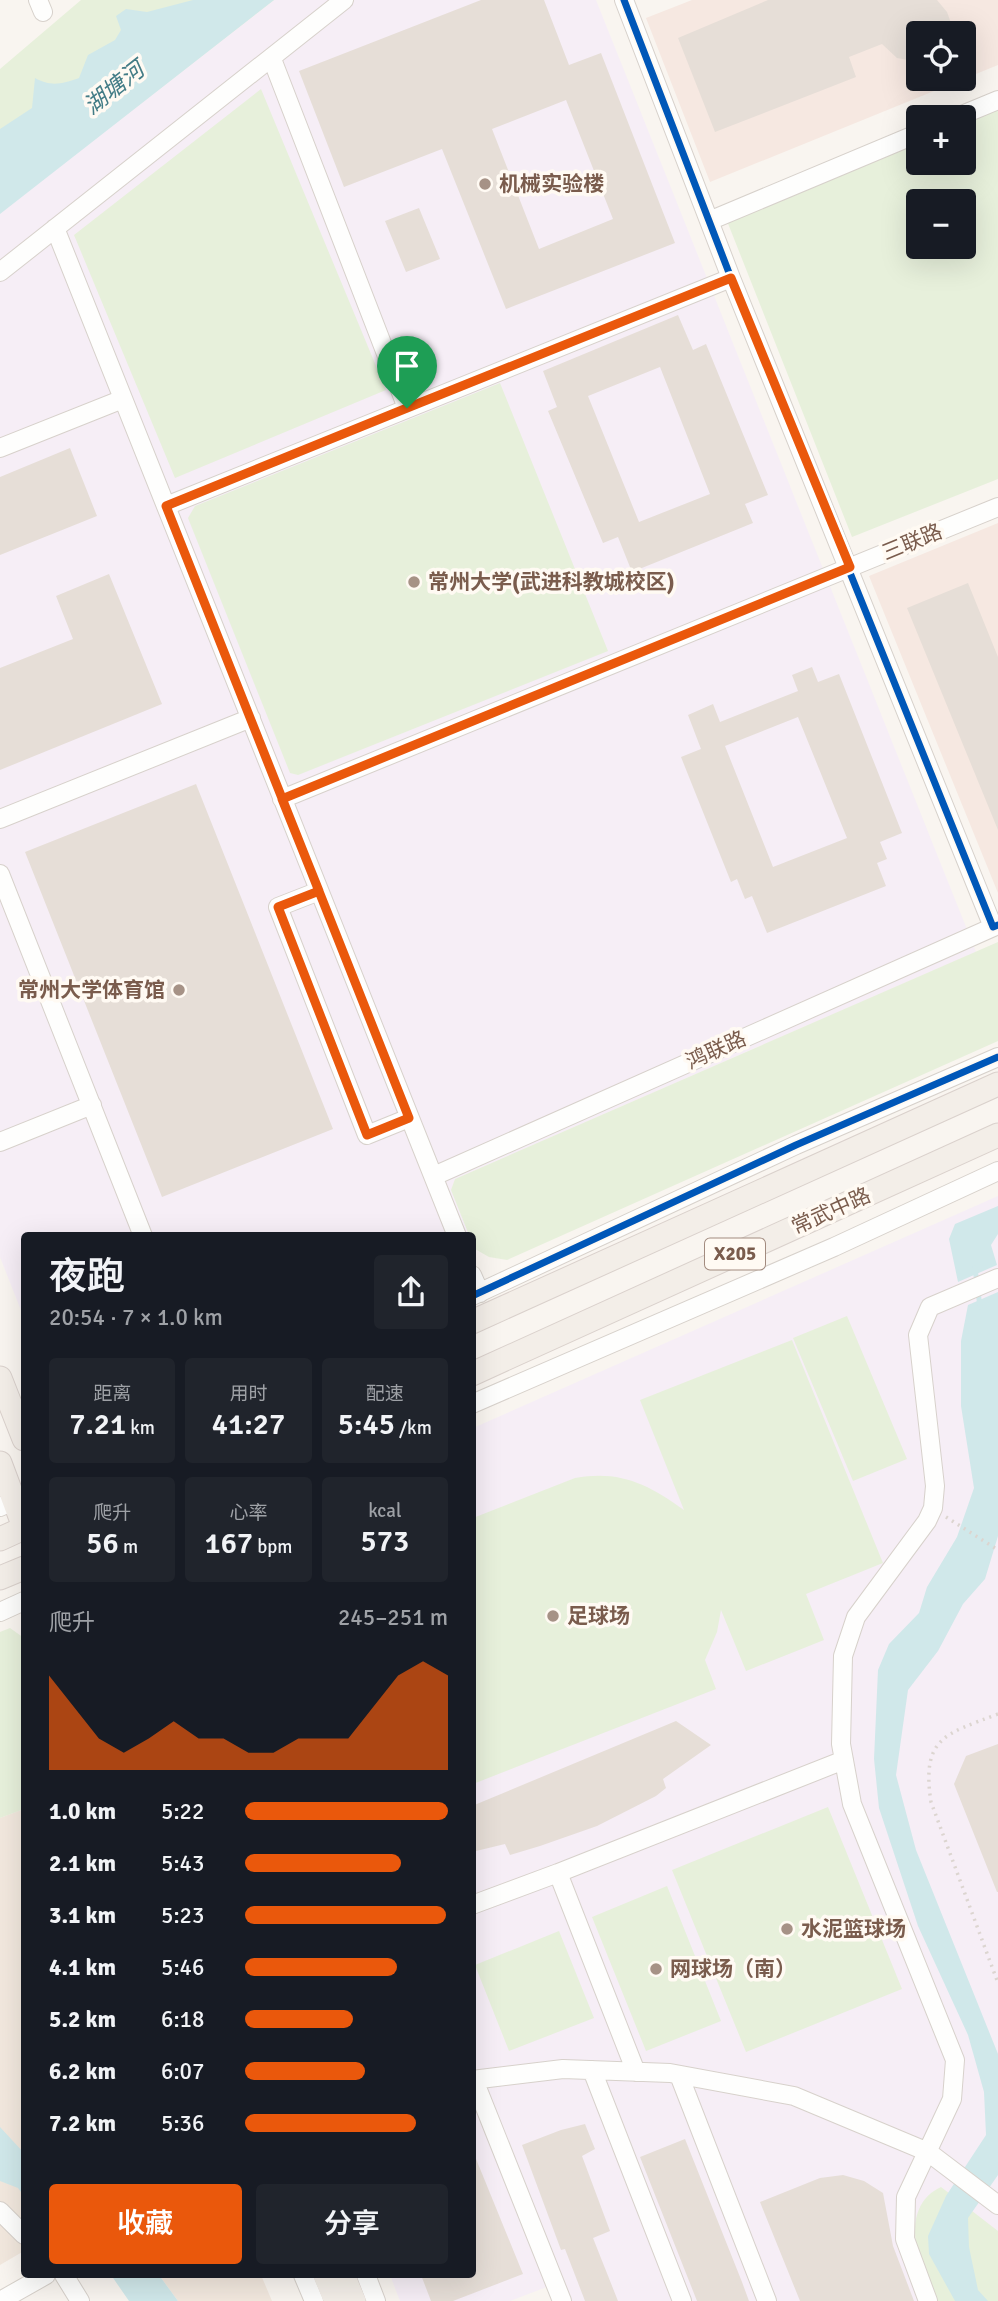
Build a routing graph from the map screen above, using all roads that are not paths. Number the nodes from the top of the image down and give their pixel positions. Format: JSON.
{"nodes":[{"id":1,"x":344,"y":0,"type":"edge"},
{"id":2,"x":624,"y":0,"type":"edge"},
{"id":3,"x":272,"y":59,"type":"junction"},
{"id":4,"x":998,"y":100,"type":"edge"},
{"id":5,"x":976,"y":109,"type":"edge"},
{"id":6,"x":906,"y":138,"type":"edge"},
{"id":7,"x":709,"y":220,"type":"junction"},
{"id":8,"x":55,"y":228,"type":"junction"},
{"id":9,"x":0,"y":272,"type":"edge"},
{"id":10,"x":731,"y":278,"type":"junction"},
{"id":11,"x":123,"y":399,"type":"junction"},
{"id":12,"x":407,"y":408,"type":"junction"},
{"id":13,"x":0,"y":448,"type":"edge"},
{"id":14,"x":166,"y":506,"type":"junction"},
{"id":15,"x":998,"y":507,"type":"edge"},
{"id":16,"x":850,"y":567,"type":"junction"},
{"id":17,"x":251,"y":718,"type":"junction"},
{"id":18,"x":282,"y":799,"type":"junction"},
{"id":19,"x":0,"y":819,"type":"edge"},
{"id":20,"x":0,"y":874,"type":"edge"},
{"id":21,"x":319,"y":891,"type":"junction"},
{"id":22,"x":995,"y":926,"type":"edge"},
{"id":23,"x":998,"y":1057,"type":"edge"},
{"id":24,"x":998,"y":1084,"type":"edge"},
{"id":25,"x":92,"y":1105,"type":"junction"},
{"id":26,"x":409,"y":1118,"type":"junction"},
{"id":27,"x":998,"y":1135,"type":"edge"},
{"id":28,"x":0,"y":1142,"type":"edge"},
{"id":29,"x":998,"y":1171,"type":"edge"},
{"id":30,"x":434,"y":1176,"type":"junction"},
{"id":31,"x":141,"y":1232,"type":"edge"},
{"id":32,"x":455,"y":1232,"type":"edge"},
{"id":33,"x":998,"y":1278,"type":"edge"},
{"id":34,"x":476,"y":1295,"type":"edge"},
{"id":35,"x":476,"y":1320,"type":"edge"},
{"id":36,"x":476,"y":1372,"type":"edge"},
{"id":37,"x":0,"y":1378,"type":"edge"},
{"id":38,"x":476,"y":1402,"type":"edge"},
{"id":39,"x":21,"y":1431,"type":"edge"},
{"id":40,"x":0,"y":1463,"type":"edge"},
{"id":41,"x":13,"y":1501,"type":"edge"},
{"id":42,"x":21,"y":1520,"type":"edge"},
{"id":43,"x":21,"y":1528,"type":"edge"},
{"id":44,"x":0,"y":1539,"type":"edge"},
{"id":45,"x":21,"y":1568,"type":"edge"},
{"id":46,"x":0,"y":1578,"type":"edge"},
{"id":47,"x":21,"y":1602,"type":"edge"},
{"id":48,"x":0,"y":1612,"type":"edge"},
{"id":49,"x":844,"y":1760,"type":"junction"},
{"id":50,"x":558,"y":1873,"type":"junction"},
{"id":51,"x":476,"y":1904,"type":"edge"},
{"id":52,"x":592,"y":2070,"type":"junction"},
{"id":53,"x":636,"y":2072,"type":"junction"},
{"id":54,"x":679,"y":2075,"type":"junction"},
{"id":55,"x":476,"y":2080,"type":"edge"},
{"id":56,"x":476,"y":2087,"type":"edge"},
{"id":57,"x":928,"y":2152,"type":"junction"},
{"id":58,"x":994,"y":2203,"type":"edge"},
{"id":59,"x":0,"y":2211,"type":"edge"},
{"id":60,"x":21,"y":2232,"type":"edge"},
{"id":61,"x":42,"y":2278,"type":"edge"},
{"id":62,"x":66,"y":2278,"type":"edge"},
{"id":63,"x":304,"y":2278,"type":"edge"},
{"id":64,"x":326,"y":2278,"type":"edge"},
{"id":65,"x":344,"y":2278,"type":"edge"},
{"id":66,"x":367,"y":2278,"type":"edge"},
{"id":67,"x":0,"y":2301,"type":"edge"},
{"id":68,"x":80,"y":2301,"type":"edge"},
{"id":69,"x":314,"y":2301,"type":"edge"},
{"id":70,"x":336,"y":2301,"type":"edge"},
{"id":71,"x":354,"y":2301,"type":"edge"},
{"id":72,"x":376,"y":2301,"type":"edge"},
{"id":73,"x":562,"y":2301,"type":"edge"},
{"id":74,"x":682,"y":2301,"type":"edge"},
{"id":75,"x":767,"y":2301,"type":"edge"},
{"id":76,"x":928,"y":2301,"type":"edge"}],
"edges":[{"from":1,"to":3,"type":"street"},
{"from":2,"to":7,"type":"street"},
{"from":3,"to":8,"type":"street"},
{"from":3,"to":12,"type":"street"},
{"from":4,"to":5,"type":"street"},
{"from":6,"to":7,"type":"street"},
{"from":7,"to":10,"type":"street"},
{"from":8,"to":9,"type":"street"},
{"from":8,"to":11,"type":"street"},
{"from":10,"to":12,"type":"street"},
{"from":10,"to":16,"type":"street"},
{"from":11,"to":13,"type":"street"},
{"from":11,"to":14,"type":"street"},
{"from":12,"to":14,"type":"street"},
{"from":14,"to":17,"type":"street"},
{"from":15,"to":16,"type":"street","name":"三联路"},
{"from":16,"to":18,"type":"street","name":"三联路"},
{"from":16,"to":22,"type":"street"},
{"from":17,"to":18,"type":"street"},
{"from":17,"to":19,"type":"street"},
{"from":18,"to":21,"type":"street"},
{"from":20,"to":25,"type":"street"},
{"from":21,"to":26,"type":"street"},
{"from":21,"to":26,"type":"street"},
{"from":22,"to":30,"type":"street","name":"鸿联路"},
{"from":23,"to":34,"type":"street"},
{"from":24,"to":35,"type":"main road","number":"X205"},
{"from":25,"to":28,"type":"street"},
{"from":25,"to":31,"type":"street"},
{"from":26,"to":30,"type":"street"},
{"from":27,"to":36,"type":"main road","name":"常武中路","number":"X205"},
{"from":29,"to":38,"type":"street"},
{"from":30,"to":32,"type":"street"},
{"from":33,"to":49,"type":"street"},
{"from":37,"to":39,"type":"main road"},
{"from":40,"to":41,"type":"main road"},
{"from":41,"to":42,"type":"main road"},
{"from":43,"to":44,"type":"main road"},
{"from":45,"to":46,"type":"main road"},
{"from":47,"to":48,"type":"street"},
{"from":49,"to":50,"type":"street"},
{"from":49,"to":57,"type":"street"},
{"from":50,"to":51,"type":"street"},
{"from":50,"to":53,"type":"street"},
{"from":52,"to":53,"type":"street"},
{"from":52,"to":55,"type":"street"},
{"from":52,"to":74,"type":"street"},
{"from":53,"to":54,"type":"street"},
{"from":54,"to":57,"type":"street"},
{"from":54,"to":75,"type":"street"},
{"from":56,"to":73,"type":"street"},
{"from":57,"to":58,"type":"street"},
{"from":57,"to":76,"type":"street"},
{"from":59,"to":60,"type":"street"},
{"from":61,"to":67,"type":"street"},
{"from":62,"to":68,"type":"street"},
{"from":63,"to":69,"type":"street"},
{"from":64,"to":70,"type":"main road"},
{"from":65,"to":71,"type":"main road"},
{"from":66,"to":72,"type":"street"}]}
